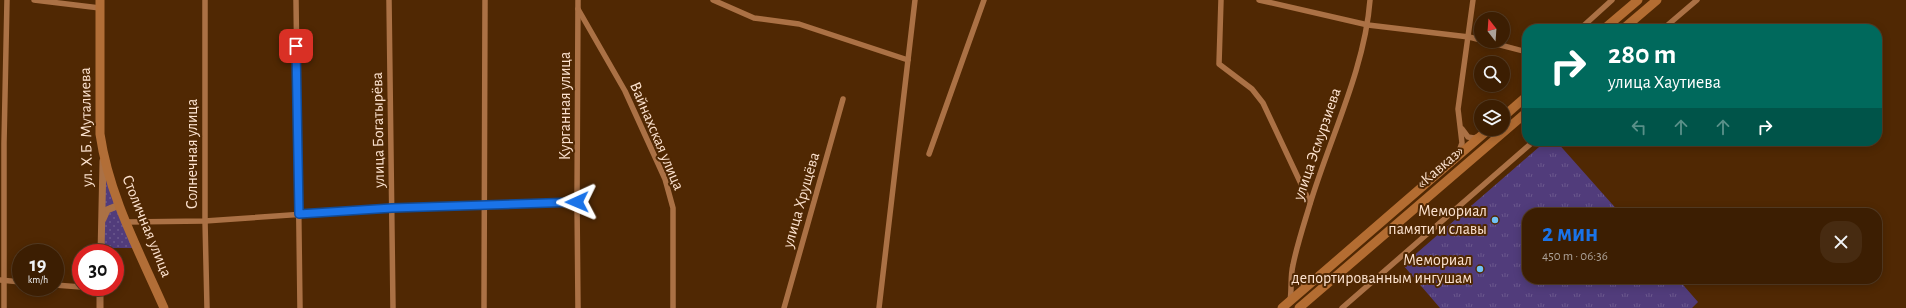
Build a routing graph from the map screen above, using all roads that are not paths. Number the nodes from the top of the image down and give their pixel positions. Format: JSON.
{"nodes":[{"id":1,"x":6,"y":0,"type":"edge"},
{"id":2,"x":34,"y":0,"type":"edge"},
{"id":3,"x":205,"y":0,"type":"edge"},
{"id":4,"x":296,"y":0,"type":"edge"},
{"id":5,"x":389,"y":0,"type":"edge"},
{"id":6,"x":485,"y":0,"type":"edge"},
{"id":7,"x":578,"y":0,"type":"edge"},
{"id":8,"x":713,"y":0,"type":"edge"},
{"id":9,"x":915,"y":0,"type":"edge"},
{"id":10,"x":984,"y":0,"type":"edge"},
{"id":11,"x":1221,"y":0,"type":"edge"},
{"id":12,"x":1260,"y":0,"type":"edge"},
{"id":13,"x":1370,"y":0,"type":"edge"},
{"id":14,"x":1473,"y":0,"type":"edge"},
{"id":15,"x":1612,"y":0,"type":"edge"},
{"id":16,"x":1638,"y":0,"type":"edge"},
{"id":17,"x":1657,"y":0,"type":"edge"},
{"id":18,"x":1697,"y":0,"type":"edge"},
{"id":19,"x":100,"y":4,"type":"edge"},
{"id":20,"x":578,"y":9,"type":"junction"},
{"id":21,"x":1586,"y":24,"type":"edge"},
{"id":22,"x":1610,"y":24,"type":"edge"},
{"id":23,"x":1629,"y":24,"type":"edge"},
{"id":24,"x":1669,"y":24,"type":"edge"},
{"id":25,"x":1368,"y":25,"type":"junction"},
{"id":26,"x":1469,"y":37,"type":"junction"},
{"id":27,"x":1474,"y":38,"type":"edge"},
{"id":28,"x":1510,"y":48,"type":"edge"},
{"id":29,"x":1522,"y":51,"type":"edge"},
{"id":30,"x":908,"y":60,"type":"junction"},
{"id":31,"x":2,"y":77,"type":"edge"},
{"id":32,"x":843,"y":99,"type":"dead end"},
{"id":33,"x":1522,"y":100,"type":"edge"},
{"id":34,"x":1510,"y":111,"type":"edge"},
{"id":35,"x":1522,"y":116,"type":"edge"},
{"id":36,"x":1460,"y":126,"type":"junction"},
{"id":37,"x":1478,"y":136,"type":"edge"},
{"id":38,"x":1481,"y":136,"type":"edge"},
{"id":39,"x":2,"y":142,"type":"edge"},
{"id":40,"x":1528,"y":146,"type":"edge"},
{"id":41,"x":929,"y":154,"type":"dead end"},
{"id":42,"x":104,"y":155,"type":"junction"},
{"id":43,"x":1457,"y":157,"type":"junction"},
{"id":44,"x":577,"y":202,"type":"junction"},
{"id":45,"x":1310,"y":203,"type":"junction"},
{"id":46,"x":119,"y":205,"type":"junction"},
{"id":47,"x":484,"y":205,"type":"junction"},
{"id":48,"x":392,"y":208,"type":"junction"},
{"id":49,"x":299,"y":214,"type":"junction"},
{"id":50,"x":205,"y":221,"type":"junction"},
{"id":51,"x":126,"y":222,"type":"junction"},
{"id":52,"x":101,"y":225,"type":"junction"},
{"id":53,"x":101,"y":244,"type":"edge"},
{"id":54,"x":1292,"y":279,"type":"junction"},
{"id":55,"x":2,"y":280,"type":"edge"},
{"id":56,"x":12,"y":281,"type":"edge"},
{"id":57,"x":1307,"y":286,"type":"junction"},
{"id":58,"x":100,"y":296,"type":"edge"},
{"id":59,"x":1290,"y":302,"type":"junction"},
{"id":60,"x":1305,"y":304,"type":"edge"},
{"id":61,"x":4,"y":308,"type":"edge"},
{"id":62,"x":100,"y":308,"type":"edge"},
{"id":63,"x":164,"y":308,"type":"edge"},
{"id":64,"x":207,"y":308,"type":"edge"},
{"id":65,"x":300,"y":308,"type":"edge"},
{"id":66,"x":393,"y":308,"type":"edge"},
{"id":67,"x":484,"y":308,"type":"edge"},
{"id":68,"x":578,"y":308,"type":"edge"},
{"id":69,"x":673,"y":308,"type":"edge"},
{"id":70,"x":784,"y":308,"type":"edge"},
{"id":71,"x":879,"y":308,"type":"edge"},
{"id":72,"x":1282,"y":308,"type":"edge"},
{"id":73,"x":1299,"y":308,"type":"edge"},
{"id":74,"x":1342,"y":308,"type":"edge"}],
"edges":[{"from":1,"to":31,"type":"street"},
{"from":2,"to":19,"type":"street"},
{"from":3,"to":50,"type":"street","name":"Солнечная улица"},
{"from":4,"to":49,"type":"street"},
{"from":5,"to":48,"type":"street","name":"улица Богатырёва"},
{"from":6,"to":47,"type":"street"},
{"from":7,"to":20,"type":"street","name":"Курганная улица"},
{"from":8,"to":30,"type":"street"},
{"from":9,"to":30,"type":"street"},
{"from":10,"to":41,"type":"street"},
{"from":11,"to":45,"type":"street"},
{"from":12,"to":25,"type":"street"},
{"from":13,"to":25,"type":"street","name":"улица Эсмурзиева"},
{"from":14,"to":26,"type":"street"},
{"from":15,"to":21,"type":"street"},
{"from":16,"to":22,"type":"highway"},
{"from":17,"to":23,"type":"highway"},
{"from":18,"to":24,"type":"street"},
{"from":19,"to":42,"type":"main road","name":"ул. Х.Б. Муталиева"},
{"from":20,"to":44,"type":"street","name":"Курганная улица"},
{"from":20,"to":69,"type":"street","name":"Вайнахская улица"},
{"from":25,"to":26,"type":"street"},
{"from":25,"to":45,"type":"street","name":"улица Эсмурзиева"},
{"from":26,"to":27,"type":"street"},
{"from":26,"to":36,"type":"street"},
{"from":28,"to":29,"type":"street"},
{"from":30,"to":71,"type":"street"},
{"from":31,"to":39,"type":"street"},
{"from":32,"to":70,"type":"street","name":"улица Хрущёва"},
{"from":33,"to":34,"type":"highway"},
{"from":35,"to":60,"type":"highway","name":"«Кавказ»"},
{"from":36,"to":37,"type":"street"},
{"from":36,"to":43,"type":"street"},
{"from":38,"to":43,"type":"highway","name":"«Кавказ»"},
{"from":39,"to":55,"type":"street"},
{"from":40,"to":74,"type":"street"},
{"from":42,"to":46,"type":"main road","name":"Столичная улица"},
{"from":42,"to":52,"type":"street","name":"ул. Х.Б. Муталиева"},
{"from":43,"to":57,"type":"highway","name":"«Кавказ»"},
{"from":44,"to":47,"type":"street"},
{"from":44,"to":68,"type":"street","name":"Курганная улица"},
{"from":45,"to":54,"type":"street","name":"улица Эсмурзиева"},
{"from":46,"to":51,"type":"main road","name":"Столичная улица"},
{"from":46,"to":52,"type":"street"},
{"from":47,"to":48,"type":"street"},
{"from":47,"to":67,"type":"street"},
{"from":48,"to":49,"type":"street"},
{"from":48,"to":66,"type":"street","name":"улица Богатырёва"},
{"from":49,"to":50,"type":"street"},
{"from":49,"to":65,"type":"street"},
{"from":50,"to":51,"type":"street"},
{"from":50,"to":64,"type":"street","name":"Солнечная улица"},
{"from":51,"to":63,"type":"main road","name":"Столичная улица"},
{"from":52,"to":53,"type":"street","name":"ул. Х.Б. Муталиева"},
{"from":54,"to":57,"type":"street"},
{"from":54,"to":59,"type":"street","name":"улица Эсмурзиева"},
{"from":55,"to":56,"type":"street"},
{"from":55,"to":61,"type":"street"},
{"from":57,"to":59,"type":"highway","name":"«Кавказ»"},
{"from":58,"to":62,"type":"street"},
{"from":59,"to":72,"type":"highway","name":"«Кавказ»"},
{"from":60,"to":73,"type":"highway","name":"«Кавказ»"}]}
